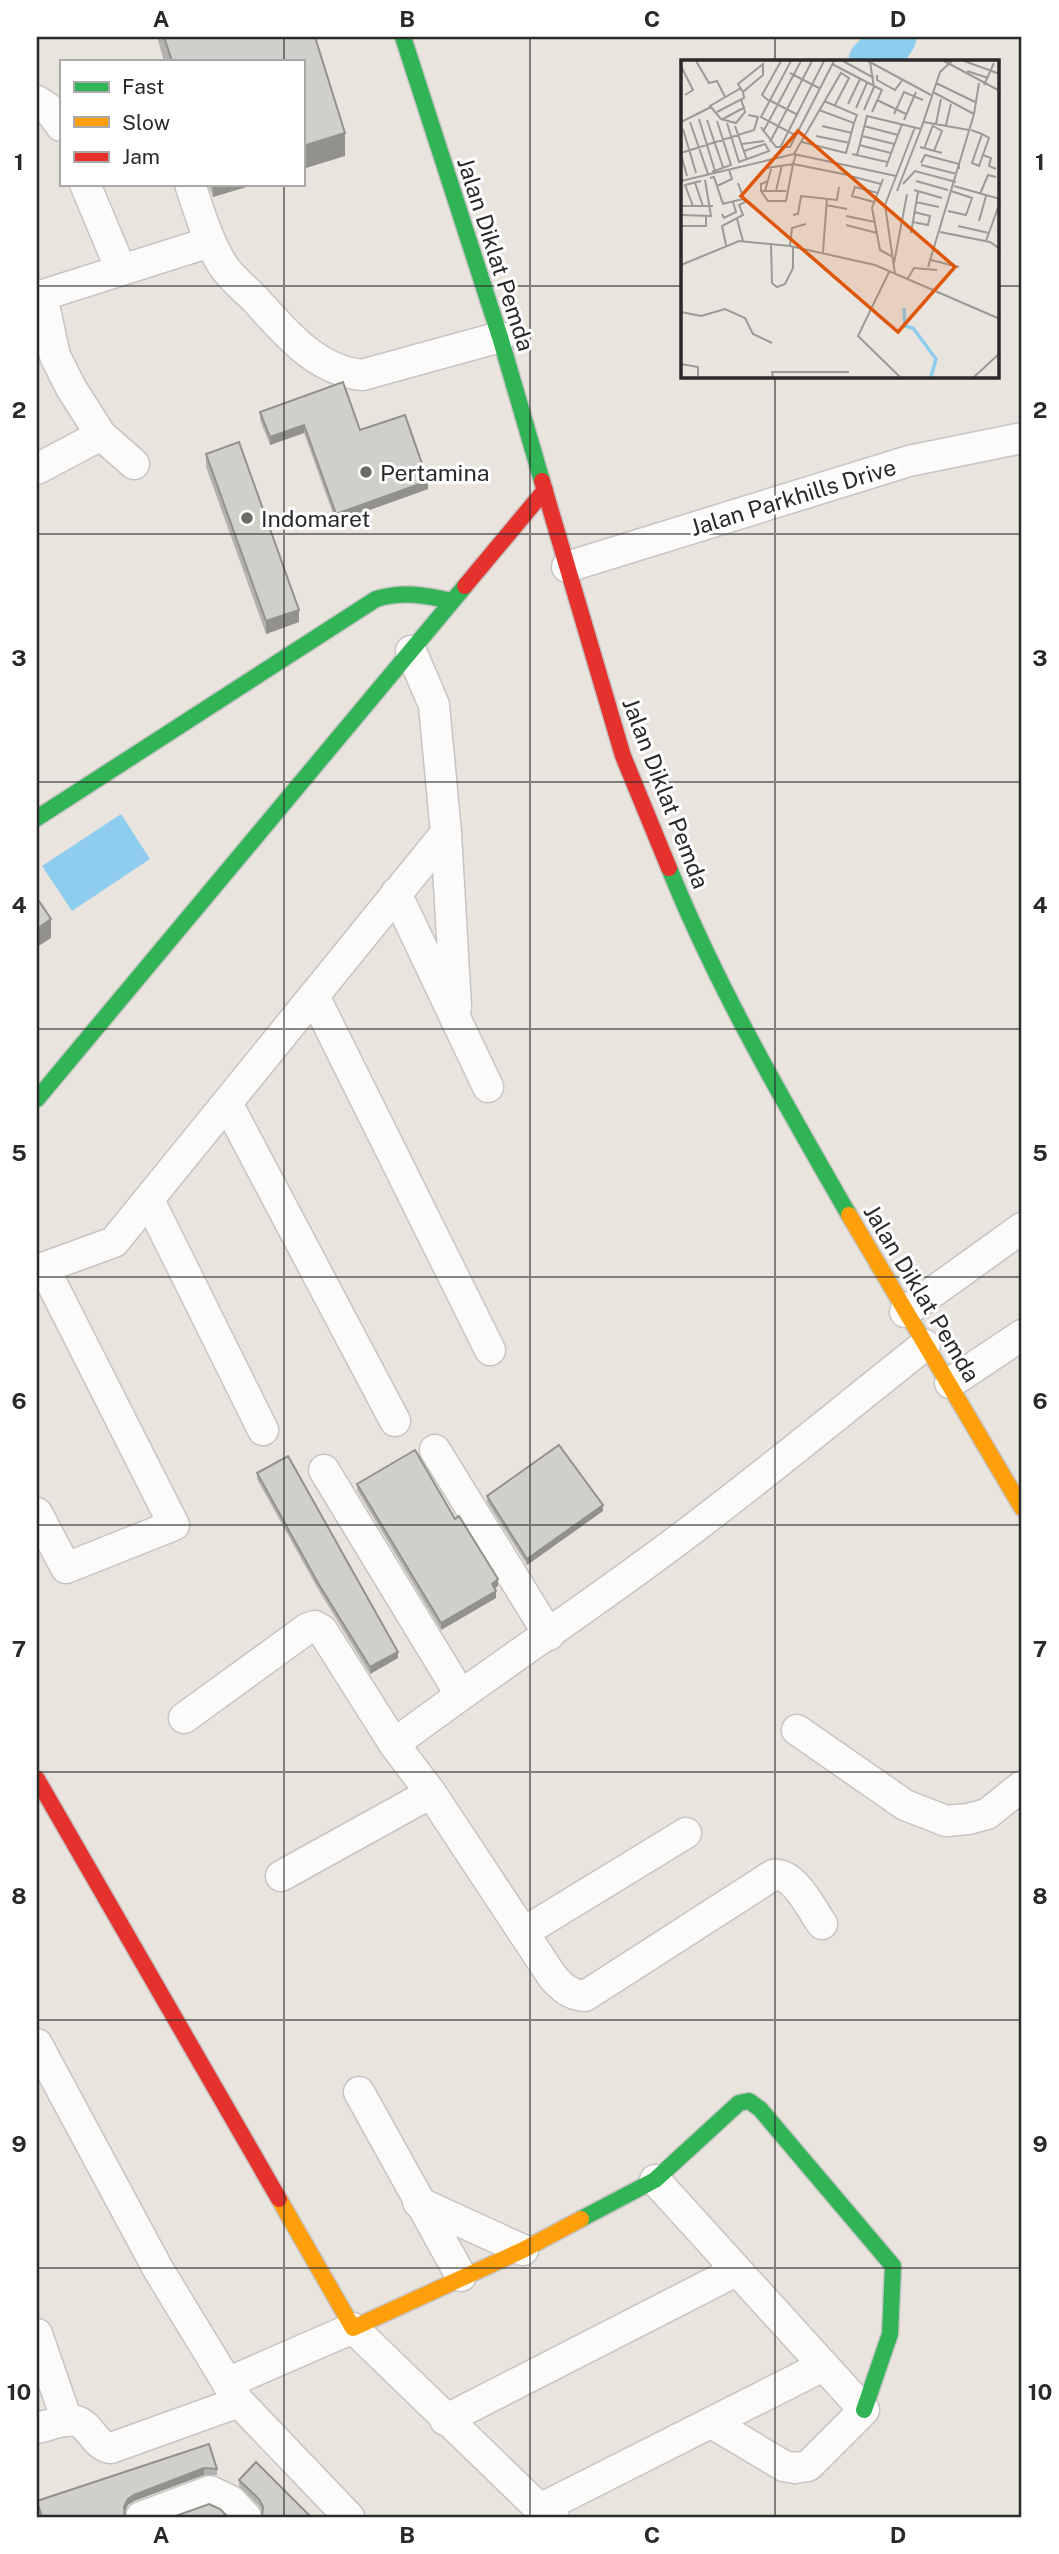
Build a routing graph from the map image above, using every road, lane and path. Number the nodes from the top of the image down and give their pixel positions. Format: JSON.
{"nodes":[{"id":1,"x":403,"y":37,"type":"edge"},
{"id":2,"x":37,"y":101,"type":"edge"},
{"id":3,"x":60,"y":125,"type":"edge"},
{"id":4,"x":86,"y":186,"type":"edge"},
{"id":5,"x":191,"y":186,"type":"edge"},
{"id":6,"x":210,"y":242,"type":"junction"},
{"id":7,"x":121,"y":270,"type":"junction"},
{"id":8,"x":40,"y":296,"type":"edge"},
{"id":9,"x":500,"y":338,"type":"junction"},
{"id":10,"x":101,"y":435,"type":"junction"},
{"id":11,"x":1022,"y":438,"type":"edge"},
{"id":12,"x":134,"y":464,"type":"dead end"},
{"id":13,"x":37,"y":470,"type":"edge"},
{"id":14,"x":545,"y":490,"type":"junction"},
{"id":15,"x":567,"y":567,"type":"junction"},
{"id":16,"x":453,"y":601,"type":"junction"},
{"id":17,"x":411,"y":651,"type":"junction"},
{"id":18,"x":37,"y":818,"type":"edge"},
{"id":19,"x":446,"y":833,"type":"junction"},
{"id":20,"x":396,"y":893,"type":"junction"},
{"id":21,"x":314,"y":996,"type":"junction"},
{"id":22,"x":457,"y":1021,"type":"junction"},
{"id":23,"x":488,"y":1087,"type":"dead end"},
{"id":24,"x":37,"y":1099,"type":"edge"},
{"id":25,"x":227,"y":1103,"type":"junction"},
{"id":26,"x":149,"y":1200,"type":"junction"},
{"id":27,"x":1022,"y":1228,"type":"edge"},
{"id":28,"x":40,"y":1269,"type":"edge"},
{"id":29,"x":905,"y":1312,"type":"junction"},
{"id":30,"x":1022,"y":1335,"type":"edge"},
{"id":31,"x":925,"y":1345,"type":"junction"},
{"id":32,"x":490,"y":1350,"type":"dead end"},
{"id":33,"x":950,"y":1383,"type":"junction"},
{"id":34,"x":396,"y":1421,"type":"dead end"},
{"id":35,"x":263,"y":1430,"type":"dead end"},
{"id":36,"x":435,"y":1450,"type":"dead end"},
{"id":37,"x":324,"y":1470,"type":"dead end"},
{"id":38,"x":1022,"y":1508,"type":"edge"},
{"id":39,"x":37,"y":1513,"type":"edge"},
{"id":40,"x":549,"y":1635,"type":"junction"},
{"id":41,"x":460,"y":1694,"type":"junction"},
{"id":42,"x":184,"y":1718,"type":"dead end"},
{"id":43,"x":797,"y":1730,"type":"dead end"},
{"id":44,"x":394,"y":1744,"type":"junction"},
{"id":45,"x":37,"y":1779,"type":"edge"},
{"id":46,"x":1022,"y":1786,"type":"edge"},
{"id":47,"x":431,"y":1793,"type":"junction"},
{"id":48,"x":686,"y":1833,"type":"dead end"},
{"id":49,"x":281,"y":1876,"type":"dead end"},
{"id":50,"x":822,"y":1924,"type":"dead end"},
{"id":51,"x":524,"y":1932,"type":"junction"},
{"id":52,"x":37,"y":2044,"type":"edge"},
{"id":53,"x":359,"y":2092,"type":"dead end"},
{"id":54,"x":655,"y":2180,"type":"junction"},
{"id":55,"x":418,"y":2202,"type":"junction"},
{"id":56,"x":523,"y":2250,"type":"junction"},
{"id":57,"x":736,"y":2271,"type":"junction"},
{"id":58,"x":461,"y":2276,"type":"junction"},
{"id":59,"x":353,"y":2328,"type":"junction"},
{"id":60,"x":37,"y":2334,"type":"edge"},
{"id":61,"x":823,"y":2366,"type":"junction"},
{"id":62,"x":233,"y":2392,"type":"junction"},
{"id":63,"x":864,"y":2410,"type":"junction"},
{"id":64,"x":445,"y":2420,"type":"junction"},
{"id":65,"x":67,"y":2421,"type":"junction"},
{"id":66,"x":712,"y":2423,"type":"junction"},
{"id":67,"x":37,"y":2428,"type":"edge"},
{"id":68,"x":547,"y":2513,"type":"edge"},
{"id":69,"x":141,"y":2517,"type":"edge"},
{"id":70,"x":246,"y":2517,"type":"edge"},
{"id":71,"x":349,"y":2517,"type":"edge"}],
"edges":[{"from":1,"to":9,"type":"street","name":"Jalan Diklat Pemda"},
{"from":2,"to":3,"type":"street"},
{"from":4,"to":7,"type":"street"},
{"from":5,"to":6,"type":"street"},
{"from":6,"to":7,"type":"street"},
{"from":6,"to":9,"type":"street"},
{"from":7,"to":8,"type":"street"},
{"from":8,"to":10,"type":"street"},
{"from":9,"to":14,"type":"street","name":"Jalan Diklat Pemda"},
{"from":10,"to":12,"type":"street"},
{"from":10,"to":13,"type":"street"},
{"from":11,"to":15,"type":"street","name":"Jalan Parkhills Drive"},
{"from":14,"to":15,"type":"street","name":"Jalan Diklat Pemda"},
{"from":14,"to":16,"type":"street"},
{"from":15,"to":29,"type":"street","name":"Jalan Diklat Pemda"},
{"from":16,"to":17,"type":"street"},
{"from":16,"to":18,"type":"street"},
{"from":17,"to":19,"type":"street"},
{"from":17,"to":24,"type":"street"},
{"from":19,"to":20,"type":"street"},
{"from":19,"to":22,"type":"street"},
{"from":20,"to":21,"type":"street"},
{"from":20,"to":22,"type":"street"},
{"from":21,"to":25,"type":"street"},
{"from":21,"to":32,"type":"street"},
{"from":22,"to":23,"type":"street"},
{"from":25,"to":26,"type":"street"},
{"from":25,"to":34,"type":"street"},
{"from":26,"to":28,"type":"street"},
{"from":26,"to":35,"type":"street"},
{"from":27,"to":29,"type":"street"},
{"from":28,"to":39,"type":"street"},
{"from":29,"to":31,"type":"street","name":"Jalan Diklat Pemda"},
{"from":30,"to":33,"type":"street"},
{"from":31,"to":33,"type":"street","name":"Jalan Diklat Pemda"},
{"from":31,"to":40,"type":"street"},
{"from":33,"to":38,"type":"street","name":"Jalan Diklat Pemda"},
{"from":36,"to":40,"type":"street"},
{"from":37,"to":41,"type":"street"},
{"from":40,"to":41,"type":"street"},
{"from":41,"to":44,"type":"street"},
{"from":42,"to":44,"type":"street"},
{"from":43,"to":46,"type":"street"},
{"from":44,"to":47,"type":"street"},
{"from":45,"to":59,"type":"street"},
{"from":47,"to":49,"type":"street"},
{"from":47,"to":51,"type":"street"},
{"from":48,"to":51,"type":"street"},
{"from":50,"to":51,"type":"street"},
{"from":52,"to":62,"type":"street"},
{"from":53,"to":55,"type":"street"},
{"from":54,"to":56,"type":"street"},
{"from":54,"to":57,"type":"street"},
{"from":54,"to":63,"type":"street"},
{"from":55,"to":56,"type":"street"},
{"from":55,"to":58,"type":"street"},
{"from":56,"to":58,"type":"street"},
{"from":57,"to":61,"type":"street"},
{"from":57,"to":64,"type":"street"},
{"from":58,"to":59,"type":"street"},
{"from":59,"to":62,"type":"street"},
{"from":59,"to":64,"type":"street"},
{"from":60,"to":65,"type":"street"},
{"from":61,"to":63,"type":"street"},
{"from":61,"to":66,"type":"street"},
{"from":62,"to":65,"type":"street"},
{"from":62,"to":71,"type":"street"},
{"from":63,"to":66,"type":"street"},
{"from":64,"to":68,"type":"street"},
{"from":65,"to":67,"type":"street"},
{"from":66,"to":68,"type":"street"},
{"from":69,"to":70,"type":"street"}]}
